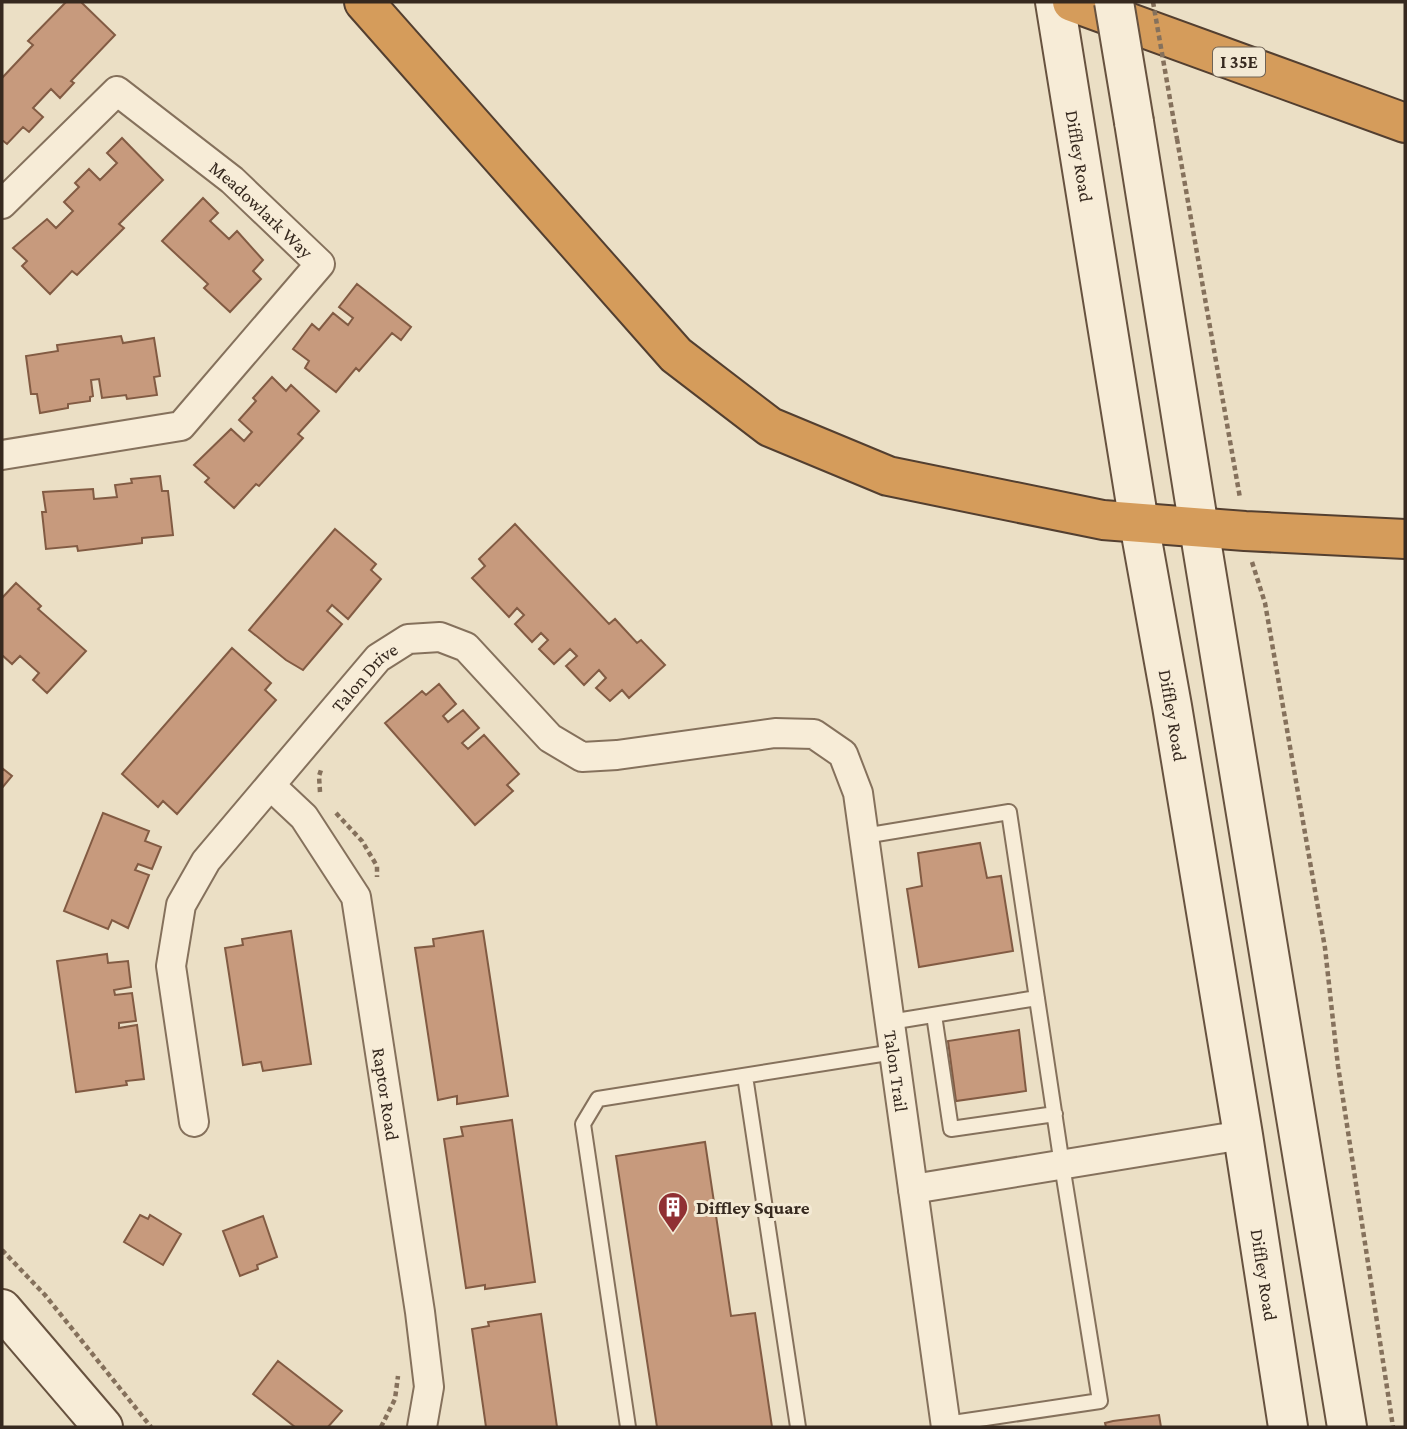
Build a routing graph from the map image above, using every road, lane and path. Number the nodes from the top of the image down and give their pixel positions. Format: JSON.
{"nodes":[{"id":1,"x":364,"y":2,"type":"edge"},
{"id":2,"x":1055,"y":2,"type":"edge"},
{"id":3,"x":1072,"y":2,"type":"edge"},
{"id":4,"x":1114,"y":2,"type":"edge"},
{"id":5,"x":1153,"y":2,"type":"edge"},
{"id":6,"x":1405,"y":123,"type":"edge"},
{"id":7,"x":2,"y":204,"type":"edge"},
{"id":8,"x":2,"y":455,"type":"edge"},
{"id":9,"x":1139,"y":523,"type":"junction"},
{"id":10,"x":1199,"y":528,"type":"junction"},
{"id":11,"x":1245,"y":531,"type":"junction"},
{"id":12,"x":1405,"y":539,"type":"edge"},
{"id":13,"x":814,"y":734,"type":"joint"},
{"id":14,"x":271,"y":786,"type":"junction"},
{"id":15,"x":864,"y":836,"type":"junction"},
{"id":16,"x":1037,"y":998,"type":"junction"},
{"id":17,"x":934,"y":1015,"type":"junction"},
{"id":18,"x":890,"y":1022,"type":"junction"},
{"id":19,"x":894,"y":1052,"type":"junction"},
{"id":20,"x":745,"y":1076,"type":"junction"},
{"id":21,"x":1055,"y":1114,"type":"junction"},
{"id":22,"x":194,"y":1122,"type":"dead end"},
{"id":23,"x":1242,"y":1135,"type":"junction"},
{"id":24,"x":1062,"y":1165,"type":"junction"},
{"id":25,"x":913,"y":1189,"type":"junction"},
{"id":26,"x":2,"y":1250,"type":"edge"},
{"id":27,"x":2,"y":1309,"type":"edge"},
{"id":28,"x":946,"y":1425,"type":"edge"},
{"id":29,"x":103,"y":1427,"type":"edge"},
{"id":30,"x":151,"y":1427,"type":"edge"},
{"id":31,"x":422,"y":1427,"type":"edge"},
{"id":32,"x":628,"y":1427,"type":"edge"},
{"id":33,"x":798,"y":1427,"type":"edge"},
{"id":34,"x":1289,"y":1427,"type":"edge"},
{"id":35,"x":1347,"y":1427,"type":"edge"},
{"id":36,"x":1393,"y":1427,"type":"edge"}],
"edges":[{"from":1,"to":9,"type":"highway"},
{"from":2,"to":9,"type":"main road","name":"Diffley Road"},
{"from":3,"to":6,"type":"highway","number":"I 35E"},
{"from":4,"to":10,"type":"main road","bridge":true},
{"from":5,"to":11,"type":"path","bridge":true},
{"from":7,"to":8,"type":"street","name":"Meadowlark Way"},
{"from":9,"to":10,"type":"highway"},
{"from":9,"to":23,"type":"main road","name":"Diffley Road"},
{"from":10,"to":11,"type":"highway"},
{"from":10,"to":35,"type":"main road"},
{"from":11,"to":12,"type":"highway"},
{"from":11,"to":36,"type":"path"},
{"from":13,"to":14,"type":"street","name":"Talon Drive"},
{"from":13,"to":15,"type":"street","name":"Talon Trail"},
{"from":14,"to":22,"type":"street","name":"Talon Drive"},
{"from":14,"to":31,"type":"street","name":"Raptor Road"},
{"from":15,"to":16,"type":"lane"},
{"from":15,"to":18,"type":"street","name":"Talon Trail"},
{"from":16,"to":17,"type":"lane"},
{"from":16,"to":21,"type":"lane"},
{"from":17,"to":18,"type":"lane"},
{"from":17,"to":21,"type":"lane"},
{"from":18,"to":19,"type":"street","name":"Talon Trail"},
{"from":19,"to":20,"type":"lane"},
{"from":19,"to":25,"type":"street","name":"Talon Trail"},
{"from":20,"to":32,"type":"lane"},
{"from":20,"to":33,"type":"lane"},
{"from":21,"to":24,"type":"lane"},
{"from":23,"to":24,"type":"street"},
{"from":23,"to":34,"type":"main road","name":"Diffley Road"},
{"from":24,"to":25,"type":"street"},
{"from":24,"to":28,"type":"lane"},
{"from":25,"to":28,"type":"street","name":"Talon Trail"},
{"from":26,"to":30,"type":"path"},
{"from":27,"to":29,"type":"main road"}]}
